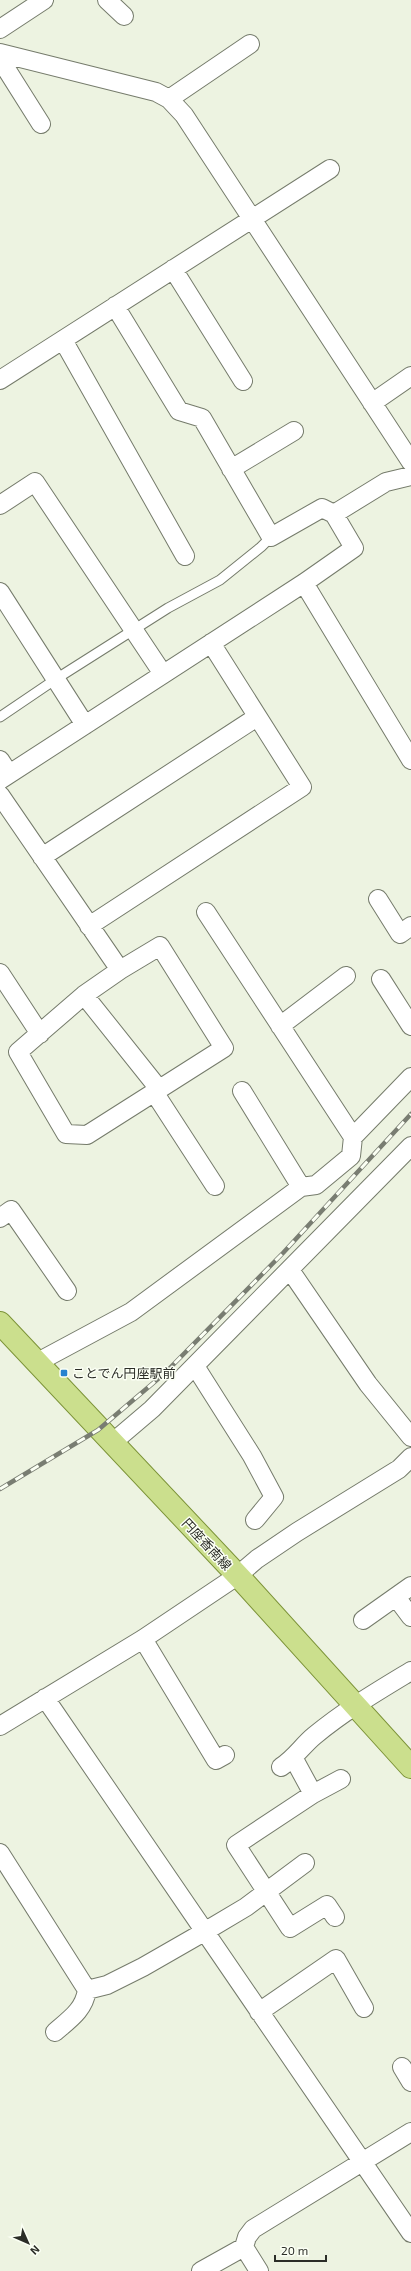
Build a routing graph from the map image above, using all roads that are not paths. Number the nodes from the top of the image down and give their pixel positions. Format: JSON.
{"nodes":[{"id":1,"x":44,"y":0,"type":"edge"},
{"id":2,"x":107,"y":0,"type":"edge"},
{"id":3,"x":124,"y":16,"type":"dead end"},
{"id":4,"x":0,"y":29,"type":"edge"},
{"id":5,"x":250,"y":44,"type":"dead end"},
{"id":6,"x":0,"y":53,"type":"edge"},
{"id":7,"x":0,"y":59,"type":"edge"},
{"id":8,"x":169,"y":99,"type":"junction"},
{"id":9,"x":42,"y":124,"type":"dead end"},
{"id":10,"x":330,"y":169,"type":"dead end"},
{"id":11,"x":252,"y":218,"type":"junction"},
{"id":12,"x":173,"y":269,"type":"junction"},
{"id":13,"x":115,"y":306,"type":"junction"},
{"id":14,"x":63,"y":340,"type":"junction"},
{"id":15,"x":411,"y":376,"type":"edge"},
{"id":16,"x":0,"y":380,"type":"edge"},
{"id":17,"x":243,"y":381,"type":"dead end"},
{"id":18,"x":372,"y":402,"type":"junction"},
{"id":19,"x":294,"y":431,"type":"dead end"},
{"id":20,"x":411,"y":462,"type":"edge"},
{"id":21,"x":231,"y":469,"type":"junction"},
{"id":22,"x":411,"y":476,"type":"edge"},
{"id":23,"x":0,"y":505,"type":"edge"},
{"id":24,"x":334,"y":514,"type":"junction"},
{"id":25,"x":271,"y":537,"type":"junction"},
{"id":26,"x":186,"y":556,"type":"dead end"},
{"id":27,"x":304,"y":583,"type":"junction"},
{"id":28,"x":0,"y":592,"type":"edge"},
{"id":29,"x":134,"y":631,"type":"junction"},
{"id":30,"x":211,"y":643,"type":"junction"},
{"id":31,"x":163,"y":674,"type":"junction"},
{"id":32,"x":56,"y":679,"type":"junction"},
{"id":33,"x":0,"y":717,"type":"edge"},
{"id":34,"x":257,"y":717,"type":"junction"},
{"id":35,"x":85,"y":725,"type":"junction"},
{"id":36,"x":411,"y":760,"type":"edge"},
{"id":37,"x":3,"y":771,"type":"edge"},
{"id":38,"x":0,"y":795,"type":"edge"},
{"id":39,"x":42,"y":857,"type":"junction"},
{"id":40,"x":378,"y":900,"type":"dead end"},
{"id":41,"x":206,"y":912,"type":"dead end"},
{"id":42,"x":89,"y":926,"type":"junction"},
{"id":43,"x":411,"y":926,"type":"edge"},
{"id":44,"x":120,"y":970,"type":"junction"},
{"id":45,"x":0,"y":973,"type":"edge"},
{"id":46,"x":346,"y":976,"type":"dead end"},
{"id":47,"x":381,"y":979,"type":"dead end"},
{"id":48,"x":84,"y":996,"type":"junction"},
{"id":49,"x":280,"y":1026,"type":"junction"},
{"id":50,"x":411,"y":1026,"type":"edge"},
{"id":51,"x":40,"y":1034,"type":"junction"},
{"id":52,"x":411,"y":1077,"type":"edge"},
{"id":53,"x":156,"y":1091,"type":"junction"},
{"id":54,"x":242,"y":1091,"type":"dead end"},
{"id":55,"x":353,"y":1137,"type":"junction"},
{"id":56,"x":411,"y":1146,"type":"edge"},
{"id":57,"x":215,"y":1186,"type":"dead end"},
{"id":58,"x":301,"y":1187,"type":"junction"},
{"id":59,"x":0,"y":1218,"type":"edge"},
{"id":60,"x":290,"y":1270,"type":"junction"},
{"id":61,"x":67,"y":1291,"type":"dead end"},
{"id":62,"x":1,"y":1326,"type":"edge"},
{"id":63,"x":36,"y":1363,"type":"junction"},
{"id":64,"x":194,"y":1366,"type":"junction"},
{"id":65,"x":411,"y":1437,"type":"edge"},
{"id":66,"x":112,"y":1443,"type":"junction"},
{"id":67,"x":411,"y":1457,"type":"edge"},
{"id":68,"x":255,"y":1520,"type":"dead end"},
{"id":69,"x":237,"y":1576,"type":"junction"},
{"id":70,"x":411,"y":1586,"type":"edge"},
{"id":71,"x":396,"y":1597,"type":"junction"},
{"id":72,"x":411,"y":1617,"type":"edge"},
{"id":73,"x":363,"y":1620,"type":"dead end"},
{"id":74,"x":143,"y":1639,"type":"junction"},
{"id":75,"x":411,"y":1671,"type":"edge"},
{"id":76,"x":45,"y":1698,"type":"junction"},
{"id":77,"x":355,"y":1706,"type":"junction"},
{"id":78,"x":0,"y":1726,"type":"edge"},
{"id":79,"x":225,"y":1755,"type":"dead end"},
{"id":80,"x":411,"y":1767,"type":"edge"},
{"id":81,"x":341,"y":1779,"type":"dead end"},
{"id":82,"x":312,"y":1794,"type":"junction"},
{"id":83,"x":0,"y":1853,"type":"edge"},
{"id":84,"x":305,"y":1863,"type":"dead end"},
{"id":85,"x":266,"y":1891,"type":"junction"},
{"id":86,"x":335,"y":1917,"type":"dead end"},
{"id":87,"x":204,"y":1932,"type":"junction"},
{"id":88,"x":87,"y":1990,"type":"junction"},
{"id":89,"x":364,"y":2008,"type":"dead end"},
{"id":90,"x":259,"y":2012,"type":"junction"},
{"id":91,"x":54,"y":2032,"type":"dead end"},
{"id":92,"x":411,"y":2132,"type":"edge"},
{"id":93,"x":363,"y":2163,"type":"junction"},
{"id":94,"x":411,"y":2233,"type":"edge"},
{"id":95,"x":244,"y":2247,"type":"junction"},
{"id":96,"x":201,"y":2271,"type":"edge"},
{"id":97,"x":259,"y":2271,"type":"edge"}],
"edges":[{"from":1,"to":4,"type":"street"},
{"from":2,"to":3,"type":"street"},
{"from":5,"to":8,"type":"street"},
{"from":6,"to":8,"type":"street"},
{"from":7,"to":9,"type":"street"},
{"from":8,"to":11,"type":"street"},
{"from":10,"to":11,"type":"street"},
{"from":11,"to":12,"type":"street"},
{"from":11,"to":18,"type":"street"},
{"from":12,"to":13,"type":"street"},
{"from":12,"to":17,"type":"street"},
{"from":13,"to":14,"type":"street"},
{"from":13,"to":21,"type":"street"},
{"from":14,"to":16,"type":"street"},
{"from":14,"to":26,"type":"street"},
{"from":15,"to":18,"type":"street"},
{"from":18,"to":20,"type":"street"},
{"from":19,"to":21,"type":"street"},
{"from":21,"to":25,"type":"street"},
{"from":22,"to":24,"type":"street"},
{"from":23,"to":29,"type":"street"},
{"from":24,"to":25,"type":"street"},
{"from":24,"to":27,"type":"street"},
{"from":25,"to":29,"type":"lane"},
{"from":27,"to":30,"type":"street"},
{"from":27,"to":36,"type":"street"},
{"from":28,"to":32,"type":"street"},
{"from":29,"to":31,"type":"street"},
{"from":29,"to":32,"type":"lane"},
{"from":30,"to":31,"type":"street"},
{"from":30,"to":34,"type":"street"},
{"from":31,"to":35,"type":"street"},
{"from":32,"to":33,"type":"lane"},
{"from":32,"to":35,"type":"street"},
{"from":34,"to":39,"type":"street"},
{"from":34,"to":42,"type":"street"},
{"from":35,"to":37,"type":"street"},
{"from":38,"to":39,"type":"street"},
{"from":39,"to":42,"type":"street"},
{"from":40,"to":43,"type":"street"},
{"from":41,"to":49,"type":"street"},
{"from":42,"to":44,"type":"street"},
{"from":44,"to":48,"type":"street"},
{"from":44,"to":53,"type":"street"},
{"from":45,"to":51,"type":"street"},
{"from":46,"to":49,"type":"street"},
{"from":47,"to":50,"type":"street"},
{"from":48,"to":51,"type":"street"},
{"from":48,"to":53,"type":"street"},
{"from":49,"to":55,"type":"street"},
{"from":51,"to":53,"type":"street"},
{"from":52,"to":55,"type":"street"},
{"from":53,"to":57,"type":"street"},
{"from":54,"to":58,"type":"street"},
{"from":55,"to":58,"type":"street"},
{"from":56,"to":60,"type":"street"},
{"from":58,"to":63,"type":"street"},
{"from":59,"to":61,"type":"street"},
{"from":60,"to":64,"type":"street"},
{"from":60,"to":65,"type":"street"},
{"from":62,"to":63,"type":"main road","name":"円座香南線"},
{"from":63,"to":66,"type":"main road","name":"円座香南線"},
{"from":64,"to":66,"type":"street"},
{"from":64,"to":68,"type":"street"},
{"from":66,"to":69,"type":"main road","name":"円座香南線"},
{"from":67,"to":69,"type":"street"},
{"from":69,"to":74,"type":"street"},
{"from":69,"to":77,"type":"main road","name":"円座香南線"},
{"from":70,"to":71,"type":"street"},
{"from":71,"to":72,"type":"street"},
{"from":71,"to":73,"type":"street"},
{"from":74,"to":76,"type":"street"},
{"from":74,"to":79,"type":"street"},
{"from":75,"to":77,"type":"street"},
{"from":76,"to":78,"type":"street"},
{"from":76,"to":87,"type":"street"},
{"from":77,"to":80,"type":"main road","name":"円座香南線"},
{"from":77,"to":82,"type":"street"},
{"from":81,"to":82,"type":"street"},
{"from":82,"to":85,"type":"street"},
{"from":83,"to":88,"type":"street"},
{"from":84,"to":85,"type":"street"},
{"from":85,"to":86,"type":"street"},
{"from":85,"to":87,"type":"street"},
{"from":87,"to":88,"type":"street"},
{"from":87,"to":90,"type":"street"},
{"from":88,"to":91,"type":"street"},
{"from":89,"to":90,"type":"street"},
{"from":90,"to":93,"type":"street"},
{"from":92,"to":93,"type":"street"},
{"from":93,"to":94,"type":"street"},
{"from":93,"to":95,"type":"street"},
{"from":95,"to":96,"type":"street"},
{"from":95,"to":97,"type":"street"}]}
